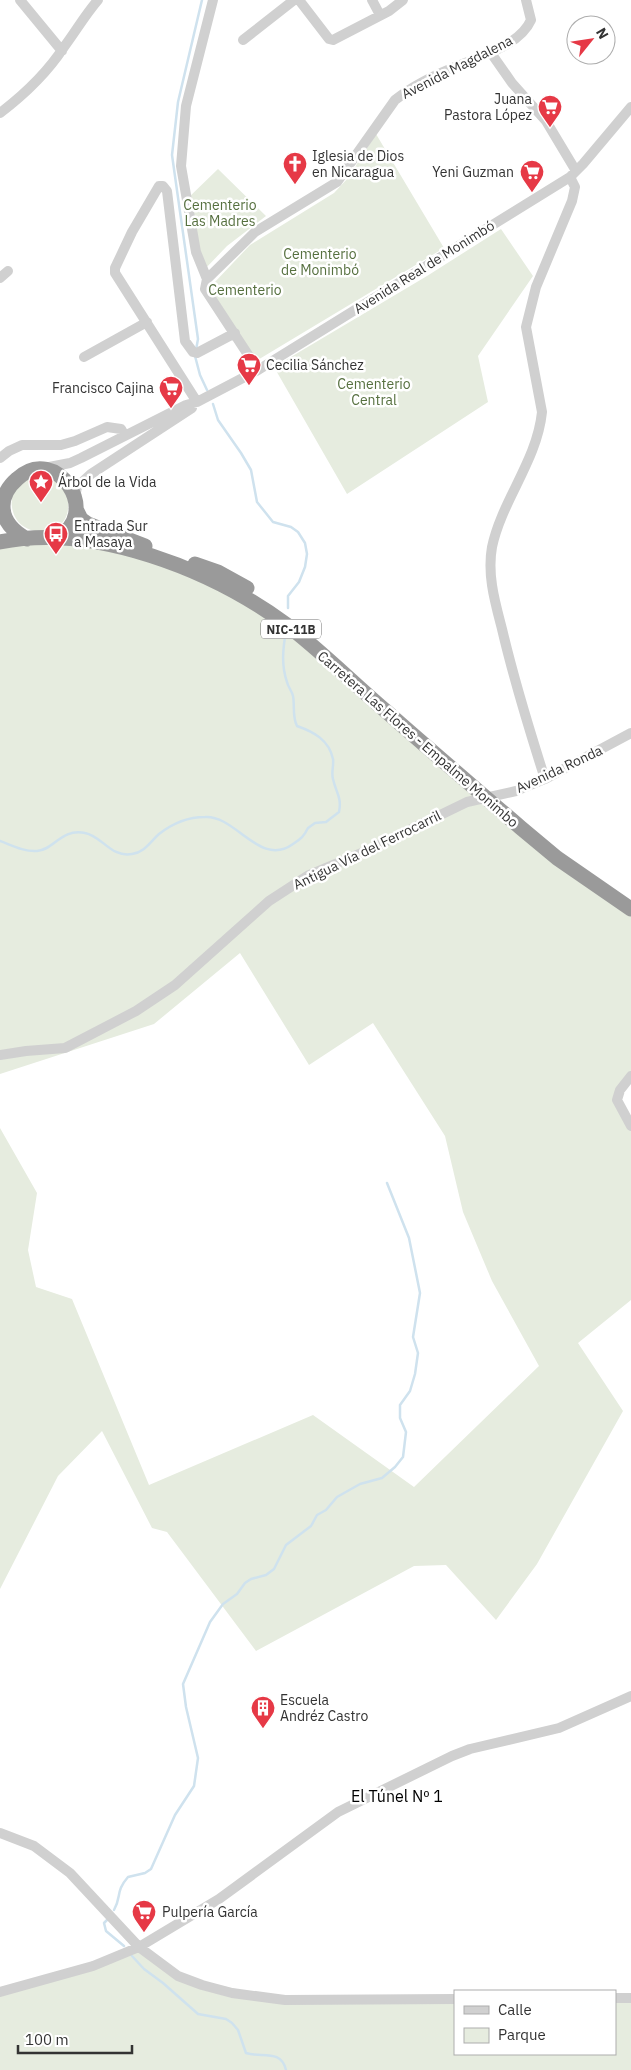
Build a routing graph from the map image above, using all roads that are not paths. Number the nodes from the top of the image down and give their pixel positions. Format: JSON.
{"nodes":[{"id":1,"x":20,"y":0,"type":"edge"},
{"id":2,"x":98,"y":0,"type":"edge"},
{"id":3,"x":213,"y":0,"type":"edge"},
{"id":4,"x":294,"y":0,"type":"edge"},
{"id":5,"x":299,"y":0,"type":"edge"},
{"id":6,"x":372,"y":0,"type":"edge"},
{"id":7,"x":404,"y":0,"type":"edge"},
{"id":8,"x":526,"y":0,"type":"edge"},
{"id":9,"x":380,"y":15,"type":"junction"},
{"id":10,"x":243,"y":40,"type":"dead end"},
{"id":11,"x":62,"y":51,"type":"junction"},
{"id":12,"x":491,"y":53,"type":"junction"},
{"id":13,"x":631,"y":107,"type":"edge"},
{"id":14,"x":0,"y":113,"type":"edge"},
{"id":15,"x":573,"y":174,"type":"junction"},
{"id":16,"x":207,"y":279,"type":"junction"},
{"id":17,"x":147,"y":322,"type":"junction"},
{"id":18,"x":235,"y":333,"type":"junction"},
{"id":19,"x":84,"y":356,"type":"dead end"},
{"id":20,"x":258,"y":370,"type":"junction"},
{"id":21,"x":197,"y":402,"type":"junction"},
{"id":22,"x":125,"y":436,"type":"junction"},
{"id":23,"x":0,"y":458,"type":"edge"},
{"id":24,"x":43,"y":469,"type":"junction"},
{"id":25,"x":76,"y":504,"type":"junction"},
{"id":26,"x":2,"y":507,"type":"edge"},
{"id":27,"x":56,"y":538,"type":"junction"},
{"id":28,"x":27,"y":539,"type":"junction"},
{"id":29,"x":0,"y":542,"type":"edge"},
{"id":30,"x":631,"y":733,"type":"edge"},
{"id":31,"x":545,"y":779,"type":"junction"},
{"id":32,"x":491,"y":796,"type":"junction"},
{"id":33,"x":631,"y":900,"type":"edge"},
{"id":34,"x":631,"y":909,"type":"edge"},
{"id":35,"x":0,"y":1056,"type":"edge"},
{"id":36,"x":631,"y":1076,"type":"edge"},
{"id":37,"x":631,"y":1126,"type":"edge"},
{"id":38,"x":631,"y":1696,"type":"edge"},
{"id":39,"x":0,"y":1833,"type":"edge"},
{"id":40,"x":139,"y":1947,"type":"junction"},
{"id":41,"x":0,"y":1992,"type":"edge"},
{"id":42,"x":616,"y":1998,"type":"edge"},
{"id":43,"x":631,"y":1998,"type":"edge"},
{"id":44,"x":454,"y":1999,"type":"edge"}],
"edges":[{"from":1,"to":11,"type":"street"},
{"from":2,"to":11,"type":"street"},
{"from":3,"to":16,"type":"street"},
{"from":4,"to":10,"type":"street"},
{"from":5,"to":9,"type":"street"},
{"from":6,"to":9,"type":"street"},
{"from":7,"to":9,"type":"street"},
{"from":8,"to":12,"type":"street","name":"Avenida Magdalena"},
{"from":11,"to":14,"type":"street"},
{"from":12,"to":15,"type":"street"},
{"from":12,"to":16,"type":"street","name":"Avenida Magdalena"},
{"from":13,"to":15,"type":"street","name":"Avenida Real de Monimbó"},
{"from":15,"to":20,"type":"street","name":"Avenida Real de Monimbó"},
{"from":15,"to":31,"type":"street"},
{"from":16,"to":18,"type":"street"},
{"from":17,"to":18,"type":"street"},
{"from":17,"to":19,"type":"street"},
{"from":17,"to":21,"type":"street"},
{"from":18,"to":20,"type":"street"},
{"from":20,"to":21,"type":"street","name":"Avenida Real de Monimbó"},
{"from":21,"to":22,"type":"street","name":"Avenida Real de Monimbó"},
{"from":21,"to":25,"type":"street","name":"Avenida Real de Monimbó"},
{"from":22,"to":23,"type":"street"},
{"from":22,"to":24,"type":"street","name":"Avenida Real de Monimbó"},
{"from":24,"to":25,"type":"highway","number":"NIC-11B"},
{"from":24,"to":26,"type":"highway"},
{"from":25,"to":27,"type":"highway"},
{"from":25,"to":32,"type":"highway","name":"Carretera Las Flores - Empalme Monimbo","number":"NIC-11B"},
{"from":26,"to":28,"type":"highway"},
{"from":27,"to":28,"type":"highway","number":"NIC-11B"},
{"from":27,"to":32,"type":"highway","name":"Carretera Las Flores - Empalme Monimbo","number":"NIC-11B"},
{"from":28,"to":29,"type":"highway","number":"NIC-11B"},
{"from":30,"to":31,"type":"street","name":"Avenida Ronda"},
{"from":31,"to":32,"type":"street","name":"Avenida Ronda"},
{"from":32,"to":33,"type":"highway","name":"Carretera Las Flores - Empalme Monimbo","number":"NIC-11B"},
{"from":32,"to":34,"type":"highway","name":"Carretera Las Flores - Empalme Monimbo","number":"NIC-11B"},
{"from":32,"to":35,"type":"street","name":"Antigua Vía del Ferrocarril"},
{"from":36,"to":37,"type":"street"},
{"from":38,"to":40,"type":"street"},
{"from":39,"to":40,"type":"street"},
{"from":40,"to":41,"type":"street"},
{"from":40,"to":44,"type":"street"},
{"from":42,"to":43,"type":"street"}]}
